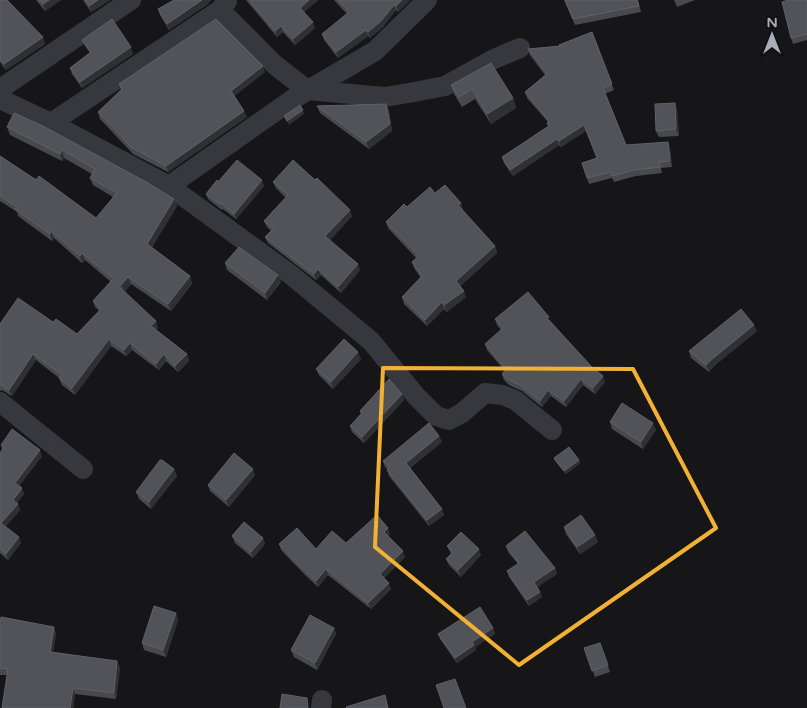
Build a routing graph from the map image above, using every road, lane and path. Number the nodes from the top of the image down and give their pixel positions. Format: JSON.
{"nodes":[{"id":1,"x":131,"y":0,"type":"edge"},
{"id":2,"x":427,"y":0,"type":"edge"},
{"id":3,"x":224,"y":5,"type":"edge"},
{"id":4,"x":520,"y":48,"type":"dead end"},
{"id":5,"x":0,"y":89,"type":"edge"},
{"id":6,"x":307,"y":90,"type":"junction"},
{"id":7,"x":0,"y":99,"type":"edge"},
{"id":8,"x":51,"y":123,"type":"junction"},
{"id":9,"x":169,"y":186,"type":"junction"},
{"id":10,"x":0,"y":402,"type":"edge"},
{"id":11,"x":552,"y":430,"type":"dead end"},
{"id":12,"x":83,"y":469,"type":"dead end"}],
"edges":[{"from":1,"to":5,"type":"street"},
{"from":2,"to":6,"type":"street"},
{"from":3,"to":6,"type":"street"},
{"from":3,"to":8,"type":"street"},
{"from":4,"to":6,"type":"street"},
{"from":6,"to":9,"type":"street"},
{"from":7,"to":8,"type":"street"},
{"from":8,"to":9,"type":"street"},
{"from":9,"to":11,"type":"street"},
{"from":10,"to":12,"type":"street"}]}
